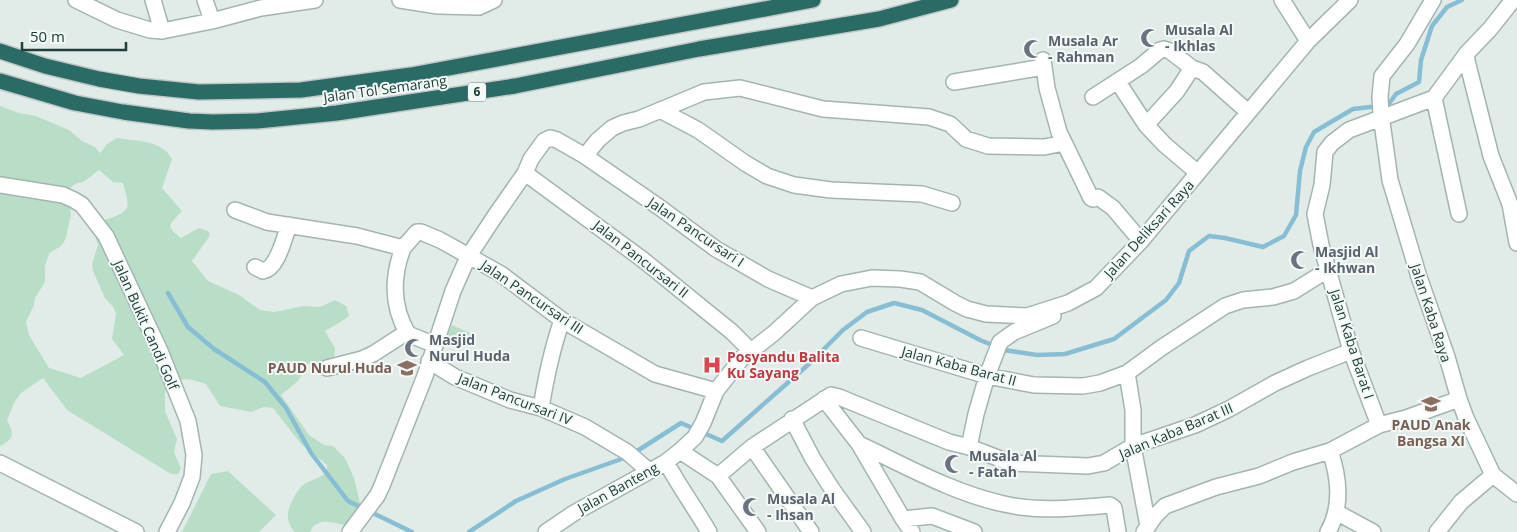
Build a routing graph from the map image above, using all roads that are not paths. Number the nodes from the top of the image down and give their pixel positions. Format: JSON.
{"nodes":[{"id":1,"x":76,"y":0,"type":"edge"},
{"id":2,"x":153,"y":0,"type":"edge"},
{"id":3,"x":205,"y":0,"type":"edge"},
{"id":4,"x":313,"y":0,"type":"edge"},
{"id":5,"x":400,"y":0,"type":"edge"},
{"id":6,"x":494,"y":0,"type":"edge"},
{"id":7,"x":813,"y":0,"type":"edge"},
{"id":8,"x":951,"y":0,"type":"edge"},
{"id":9,"x":1282,"y":0,"type":"edge"},
{"id":10,"x":1350,"y":0,"type":"edge"},
{"id":11,"x":1433,"y":0,"type":"edge"},
{"id":12,"x":1513,"y":0,"type":"edge"},
{"id":13,"x":260,"y":4,"type":"edge"},
{"id":14,"x":212,"y":21,"type":"junction"},
{"id":15,"x":162,"y":31,"type":"junction"},
{"id":16,"x":1308,"y":41,"type":"junction"},
{"id":17,"x":0,"y":51,"type":"edge"},
{"id":18,"x":1467,"y":53,"type":"junction"},
{"id":19,"x":1192,"y":68,"type":"junction"},
{"id":20,"x":0,"y":81,"type":"edge"},
{"id":21,"x":954,"y":82,"type":"dead end"},
{"id":22,"x":1118,"y":82,"type":"junction"},
{"id":23,"x":1093,"y":97,"type":"dead end"},
{"id":24,"x":1434,"y":98,"type":"junction"},
{"id":25,"x":660,"y":110,"type":"junction"},
{"id":26,"x":1248,"y":112,"type":"junction"},
{"id":27,"x":1382,"y":116,"type":"junction"},
{"id":28,"x":1146,"y":125,"type":"junction"},
{"id":29,"x":1064,"y":143,"type":"junction"},
{"id":30,"x":585,"y":156,"type":"junction"},
{"id":31,"x":526,"y":173,"type":"junction"},
{"id":32,"x":1198,"y":173,"type":"junction"},
{"id":33,"x":0,"y":185,"type":"edge"},
{"id":34,"x":952,"y":203,"type":"dead end"},
{"id":35,"x":236,"y":210,"type":"dead end"},
{"id":36,"x":1459,"y":214,"type":"dead end"},
{"id":37,"x":289,"y":225,"type":"junction"},
{"id":38,"x":1141,"y":241,"type":"junction"},
{"id":39,"x":1517,"y":243,"type":"edge"},
{"id":40,"x":404,"y":248,"type":"junction"},
{"id":41,"x":468,"y":257,"type":"junction"},
{"id":42,"x":255,"y":267,"type":"dead end"},
{"id":43,"x":1328,"y":270,"type":"junction"},
{"id":44,"x":812,"y":298,"type":"junction"},
{"id":45,"x":1068,"y":303,"type":"junction"},
{"id":46,"x":562,"y":320,"type":"junction"},
{"id":47,"x":407,"y":332,"type":"junction"},
{"id":48,"x":861,"y":338,"type":"dead end"},
{"id":49,"x":435,"y":345,"type":"junction"},
{"id":50,"x":751,"y":351,"type":"junction"},
{"id":51,"x":1351,"y":351,"type":"junction"},
{"id":52,"x":429,"y":362,"type":"junction"},
{"id":53,"x":327,"y":368,"type":"dead end"},
{"id":54,"x":1127,"y":373,"type":"junction"},
{"id":55,"x":987,"y":376,"type":"junction"},
{"id":56,"x":716,"y":391,"type":"junction"},
{"id":57,"x":824,"y":399,"type":"junction"},
{"id":58,"x":1458,"y":399,"type":"junction"},
{"id":59,"x":542,"y":408,"type":"junction"},
{"id":60,"x":792,"y":420,"type":"junction"},
{"id":61,"x":1379,"y":426,"type":"junction"},
{"id":62,"x":860,"y":444,"type":"junction"},
{"id":63,"x":1133,"y":446,"type":"junction"},
{"id":64,"x":752,"y":447,"type":"junction"},
{"id":65,"x":968,"y":447,"type":"junction"},
{"id":66,"x":680,"y":451,"type":"junction"},
{"id":67,"x":1330,"y":451,"type":"junction"},
{"id":68,"x":666,"y":462,"type":"junction"},
{"id":69,"x":0,"y":463,"type":"edge"},
{"id":70,"x":649,"y":471,"type":"junction"},
{"id":71,"x":1493,"y":475,"type":"junction"},
{"id":72,"x":718,"y":476,"type":"junction"},
{"id":73,"x":1517,"y":494,"type":"edge"},
{"id":74,"x":1336,"y":512,"type":"junction"},
{"id":75,"x":903,"y":519,"type":"junction"},
{"id":76,"x":1146,"y":529,"type":"edge"},
{"id":77,"x":136,"y":532,"type":"edge"},
{"id":78,"x":167,"y":532,"type":"edge"},
{"id":79,"x":350,"y":532,"type":"edge"},
{"id":80,"x":546,"y":532,"type":"edge"},
{"id":81,"x":709,"y":532,"type":"edge"},
{"id":82,"x":758,"y":532,"type":"edge"},
{"id":83,"x":811,"y":532,"type":"edge"},
{"id":84,"x":863,"y":532,"type":"edge"},
{"id":85,"x":912,"y":532,"type":"edge"},
{"id":86,"x":974,"y":532,"type":"edge"},
{"id":87,"x":1118,"y":532,"type":"edge"},
{"id":88,"x":1328,"y":532,"type":"edge"},
{"id":89,"x":1373,"y":532,"type":"edge"},
{"id":90,"x":1437,"y":532,"type":"edge"}],
"edges":[{"from":1,"to":15,"type":"street"},
{"from":2,"to":15,"type":"street"},
{"from":3,"to":14,"type":"street"},
{"from":4,"to":13,"type":"street"},
{"from":5,"to":6,"type":"street"},
{"from":7,"to":17,"type":"highway","name":"Jalan Tol Semarang","number":"6"},
{"from":8,"to":20,"type":"highway","name":"Jalan Tol Semarang","number":"6"},
{"from":9,"to":16,"type":"street"},
{"from":10,"to":16,"type":"street","name":"Jalan Deliksari Raya"},
{"from":11,"to":27,"type":"street","name":"Jalan Kaba Raya"},
{"from":12,"to":18,"type":"street"},
{"from":13,"to":14,"type":"street"},
{"from":14,"to":15,"type":"street"},
{"from":16,"to":26,"type":"street","name":"Jalan Deliksari Raya"},
{"from":18,"to":24,"type":"street"},
{"from":18,"to":39,"type":"street"},
{"from":19,"to":22,"type":"street"},
{"from":19,"to":26,"type":"street"},
{"from":19,"to":28,"type":"street"},
{"from":21,"to":29,"type":"street"},
{"from":22,"to":23,"type":"street"},
{"from":22,"to":28,"type":"street"},
{"from":24,"to":27,"type":"street","name":"Jalan Kaba Barat I"},
{"from":24,"to":36,"type":"street"},
{"from":25,"to":29,"type":"street"},
{"from":25,"to":30,"type":"street"},
{"from":25,"to":34,"type":"street"},
{"from":26,"to":32,"type":"street","name":"Jalan Deliksari Raya"},
{"from":27,"to":43,"type":"street","name":"Jalan Kaba Barat I"},
{"from":27,"to":58,"type":"street","name":"Jalan Kaba Raya"},
{"from":28,"to":32,"type":"street"},
{"from":29,"to":38,"type":"street"},
{"from":30,"to":31,"type":"street","name":"Jalan Pancursari I"},
{"from":30,"to":44,"type":"street","name":"Jalan Pancursari I"},
{"from":31,"to":41,"type":"street"},
{"from":31,"to":50,"type":"street","name":"Jalan Pancursari II"},
{"from":32,"to":38,"type":"street","name":"Jalan Deliksari Raya"},
{"from":33,"to":78,"type":"street","name":"Jalan Bukit Candi Golf"},
{"from":35,"to":37,"type":"street"},
{"from":37,"to":40,"type":"street"},
{"from":37,"to":42,"type":"street"},
{"from":38,"to":45,"type":"street","name":"Jalan Deliksari Raya"},
{"from":40,"to":41,"type":"street","name":"Jalan Pancursari III"},
{"from":40,"to":47,"type":"street"},
{"from":41,"to":46,"type":"street","name":"Jalan Pancursari III"},
{"from":41,"to":49,"type":"street"},
{"from":43,"to":51,"type":"street","name":"Jalan Kaba Barat I"},
{"from":43,"to":54,"type":"street","name":"Jalan Kaba Barat II"},
{"from":44,"to":45,"type":"street","name":"Jalan Deliksari Raya"},
{"from":44,"to":50,"type":"street","name":"Jalan Deliksari Raya"},
{"from":45,"to":55,"type":"street"},
{"from":46,"to":56,"type":"street","name":"Jalan Pancursari III"},
{"from":46,"to":59,"type":"street"},
{"from":47,"to":49,"type":"street"},
{"from":47,"to":53,"type":"street"},
{"from":48,"to":55,"type":"street","name":"Jalan Kaba Barat II"},
{"from":49,"to":52,"type":"street"},
{"from":50,"to":56,"type":"street","name":"Jalan Deliksari Raya"},
{"from":51,"to":61,"type":"street","name":"Jalan Kaba Barat I"},
{"from":51,"to":63,"type":"street","name":"Jalan Kaba Barat III"},
{"from":52,"to":59,"type":"street","name":"Jalan Pancursari IV"},
{"from":52,"to":79,"type":"street"},
{"from":54,"to":55,"type":"street","name":"Jalan Kaba Barat II"},
{"from":54,"to":63,"type":"street"},
{"from":55,"to":65,"type":"street"},
{"from":56,"to":66,"type":"street","name":"Jalan Deliksari Raya"},
{"from":57,"to":60,"type":"street"},
{"from":57,"to":62,"type":"street"},
{"from":57,"to":65,"type":"street","name":"Jalan Kaba Barat III"},
{"from":58,"to":61,"type":"street"},
{"from":58,"to":71,"type":"street","name":"Jalan Kaba Raya"},
{"from":59,"to":70,"type":"street","name":"Jalan Pancursari IV"},
{"from":60,"to":64,"type":"street"},
{"from":60,"to":84,"type":"street"},
{"from":61,"to":67,"type":"street"},
{"from":62,"to":75,"type":"street"},
{"from":62,"to":87,"type":"street"},
{"from":63,"to":65,"type":"street","name":"Jalan Kaba Barat III"},
{"from":63,"to":76,"type":"street"},
{"from":64,"to":72,"type":"street"},
{"from":64,"to":83,"type":"street"},
{"from":66,"to":68,"type":"street","name":"Jalan Deliksari Raya"},
{"from":66,"to":72,"type":"street"},
{"from":67,"to":74,"type":"street"},
{"from":67,"to":76,"type":"street"},
{"from":68,"to":70,"type":"street","name":"Jalan Banteng"},
{"from":68,"to":81,"type":"street"},
{"from":69,"to":77,"type":"street"},
{"from":70,"to":80,"type":"street","name":"Jalan Banteng"},
{"from":71,"to":73,"type":"street","name":"Jalan Kaba Raya"},
{"from":71,"to":90,"type":"street"},
{"from":72,"to":82,"type":"street"},
{"from":74,"to":88,"type":"street"},
{"from":74,"to":89,"type":"street"},
{"from":75,"to":85,"type":"street"},
{"from":75,"to":86,"type":"street"}]}
